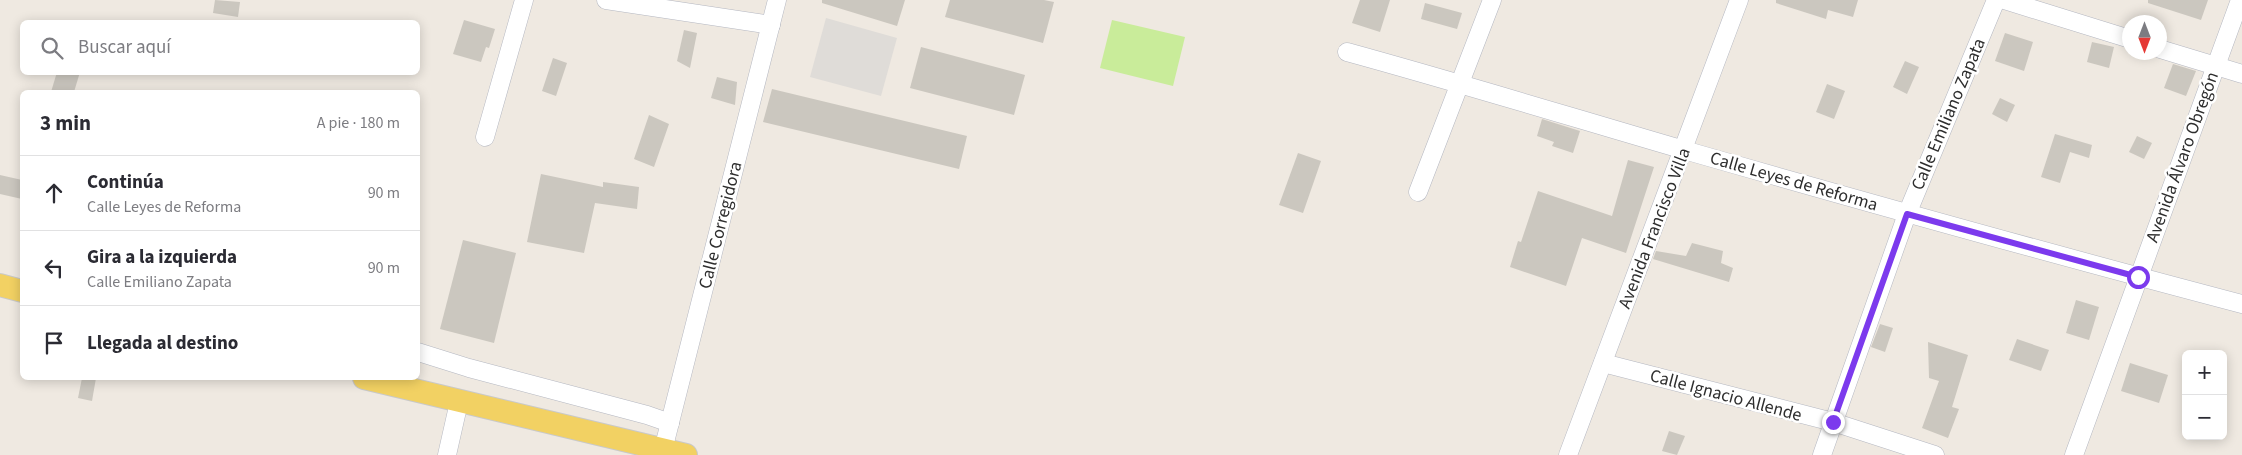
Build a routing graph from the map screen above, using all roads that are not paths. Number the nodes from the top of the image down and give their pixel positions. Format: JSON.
{"nodes":[{"id":1,"x":524,"y":0,"type":"edge"},
{"id":2,"x":606,"y":0,"type":"edge"},
{"id":3,"x":777,"y":0,"type":"edge"},
{"id":4,"x":1492,"y":0,"type":"edge"},
{"id":5,"x":1739,"y":0,"type":"edge"},
{"id":6,"x":1996,"y":0,"type":"edge"},
{"id":7,"x":2004,"y":0,"type":"edge"},
{"id":8,"x":2240,"y":0,"type":"edge"},
{"id":9,"x":771,"y":25,"type":"junction"},
{"id":10,"x":2122,"y":37,"type":"edge"},
{"id":11,"x":2167,"y":50,"type":"edge"},
{"id":12,"x":1347,"y":52,"type":"dead end"},
{"id":13,"x":2215,"y":66,"type":"junction"},
{"id":14,"x":2242,"y":74,"type":"edge"},
{"id":15,"x":1460,"y":82,"type":"junction"},
{"id":16,"x":484,"y":137,"type":"dead end"},
{"id":17,"x":1683,"y":150,"type":"junction"},
{"id":18,"x":1418,"y":192,"type":"dead end"},
{"id":19,"x":1907,"y":214,"type":"junction"},
{"id":20,"x":2138,"y":277,"type":"junction"},
{"id":21,"x":0,"y":286,"type":"edge"},
{"id":22,"x":20,"y":291,"type":"edge"},
{"id":23,"x":2242,"y":304,"type":"edge"},
{"id":24,"x":420,"y":353,"type":"edge"},
{"id":25,"x":1603,"y":363,"type":"junction"},
{"id":26,"x":382,"y":380,"type":"edge"},
{"id":27,"x":459,"y":402,"type":"junction"},
{"id":28,"x":1833,"y":422,"type":"junction"},
{"id":29,"x":670,"y":423,"type":"junction"},
{"id":30,"x":663,"y":450,"type":"junction"},
{"id":31,"x":447,"y":455,"type":"edge"},
{"id":32,"x":686,"y":455,"type":"edge"},
{"id":33,"x":1568,"y":455,"type":"edge"},
{"id":34,"x":1822,"y":455,"type":"edge"},
{"id":35,"x":1935,"y":455,"type":"edge"},
{"id":36,"x":2074,"y":455,"type":"edge"}],
"edges":[{"from":1,"to":16,"type":"street"},
{"from":2,"to":9,"type":"street"},
{"from":3,"to":9,"type":"street","name":"Calle Corregidora"},
{"from":4,"to":15,"type":"street"},
{"from":5,"to":17,"type":"street","name":"Avenida Francisco Villa"},
{"from":6,"to":19,"type":"street","name":"Calle Emiliano Zapata"},
{"from":7,"to":10,"type":"street"},
{"from":8,"to":13,"type":"street","name":"Avenida Álvaro Obregón"},
{"from":9,"to":29,"type":"street","name":"Calle Corregidora"},
{"from":11,"to":13,"type":"street"},
{"from":12,"to":15,"type":"street","name":"Calle Leyes de Reforma"},
{"from":13,"to":14,"type":"street"},
{"from":13,"to":20,"type":"street","name":"Avenida Álvaro Obregón"},
{"from":15,"to":17,"type":"street","name":"Calle Leyes de Reforma"},
{"from":15,"to":18,"type":"street"},
{"from":17,"to":19,"type":"street","name":"Calle Leyes de Reforma"},
{"from":17,"to":25,"type":"street","name":"Avenida Francisco Villa"},
{"from":19,"to":20,"type":"street","name":"Calle Leyes de Reforma"},
{"from":19,"to":28,"type":"street","name":"Calle Emiliano Zapata"},
{"from":20,"to":23,"type":"street","name":"Calle Leyes de Reforma"},
{"from":20,"to":36,"type":"street","name":"Avenida Álvaro Obregón"},
{"from":21,"to":22,"type":"main road"},
{"from":24,"to":29,"type":"street"},
{"from":25,"to":28,"type":"street","name":"Calle Ignacio Allende"},
{"from":25,"to":33,"type":"street","name":"Avenida Francisco Villa"},
{"from":26,"to":27,"type":"main road"},
{"from":27,"to":30,"type":"main road"},
{"from":27,"to":31,"type":"street"},
{"from":28,"to":34,"type":"street","name":"Calle Emiliano Zapata"},
{"from":28,"to":35,"type":"street","name":"Calle Ignacio Allende"},
{"from":29,"to":30,"type":"street","name":"Calle Corregidora"},
{"from":30,"to":32,"type":"main road"}]}
